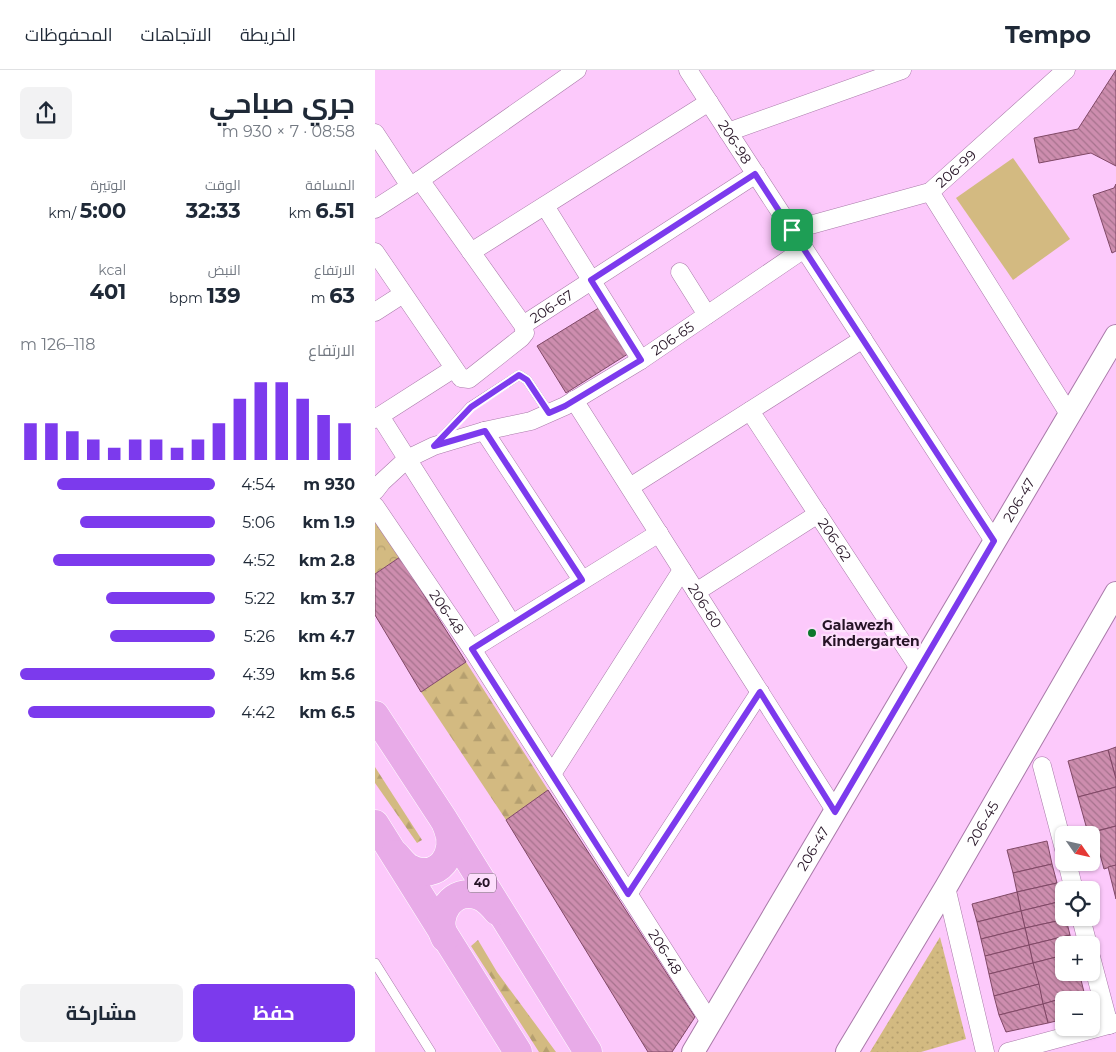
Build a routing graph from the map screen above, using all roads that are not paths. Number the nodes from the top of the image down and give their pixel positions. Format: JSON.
{"nodes":[{"id":1,"x":688,"y":70,"type":"edge"},
{"id":2,"x":902,"y":70,"type":"edge"},
{"id":3,"x":1066,"y":70,"type":"edge"},
{"id":4,"x":567,"y":73,"type":"edge"},
{"id":5,"x":709,"y":102,"type":"junction"},
{"id":6,"x":728,"y":132,"type":"junction"},
{"id":7,"x":375,"y":133,"type":"edge"},
{"id":8,"x":755,"y":174,"type":"junction"},
{"id":9,"x":415,"y":183,"type":"junction"},
{"id":10,"x":930,"y":192,"type":"junction"},
{"id":11,"x":545,"y":206,"type":"junction"},
{"id":12,"x":375,"y":209,"type":"edge"},
{"id":13,"x":792,"y":230,"type":"junction"},
{"id":14,"x":805,"y":249,"type":"junction"},
{"id":15,"x":375,"y":252,"type":"edge"},
{"id":16,"x":471,"y":252,"type":"junction"},
{"id":17,"x":680,"y":272,"type":"dead end"},
{"id":18,"x":591,"y":280,"type":"junction"},
{"id":19,"x":403,"y":294,"type":"junction"},
{"id":20,"x":375,"y":312,"type":"edge"},
{"id":21,"x":707,"y":315,"type":"junction"},
{"id":22,"x":522,"y":332,"type":"junction"},
{"id":23,"x":1115,"y":338,"type":"edge"},
{"id":24,"x":863,"y":339,"type":"junction"},
{"id":25,"x":641,"y":360,"type":"junction"},
{"id":26,"x":453,"y":369,"type":"junction"},
{"id":27,"x":574,"y":400,"type":"junction"},
{"id":28,"x":750,"y":411,"type":"junction"},
{"id":29,"x":549,"y":413,"type":"junction"},
{"id":30,"x":1069,"y":414,"type":"junction"},
{"id":31,"x":377,"y":417,"type":"edge"},
{"id":32,"x":485,"y":431,"type":"junction"},
{"id":33,"x":434,"y":446,"type":"junction"},
{"id":34,"x":407,"y":459,"type":"junction"},
{"id":35,"x":630,"y":487,"type":"junction"},
{"id":36,"x":375,"y":491,"type":"edge"},
{"id":37,"x":375,"y":506,"type":"edge"},
{"id":38,"x":818,"y":514,"type":"junction"},
{"id":39,"x":659,"y":533,"type":"junction"},
{"id":40,"x":994,"y":541,"type":"junction"},
{"id":41,"x":682,"y":570,"type":"junction"},
{"id":42,"x":582,"y":580,"type":"junction"},
{"id":43,"x":696,"y":592,"type":"junction"},
{"id":44,"x":1116,"y":593,"type":"edge"},
{"id":45,"x":512,"y":624,"type":"junction"},
{"id":46,"x":472,"y":649,"type":"junction"},
{"id":47,"x":919,"y":668,"type":"junction"},
{"id":48,"x":760,"y":692,"type":"junction"},
{"id":49,"x":375,"y":715,"type":"edge"},
{"id":50,"x":1043,"y":766,"type":"dead end"},
{"id":51,"x":552,"y":774,"type":"junction"},
{"id":52,"x":835,"y":812,"type":"junction"},
{"id":53,"x":375,"y":824,"type":"edge"},
{"id":54,"x":447,"y":826,"type":"junction"},
{"id":55,"x":1058,"y":826,"type":"edge"},
{"id":56,"x":393,"y":850,"type":"junction"},
{"id":57,"x":946,"y":887,"type":"junction"},
{"id":58,"x":628,"y":894,"type":"junction"},
{"id":59,"x":509,"y":926,"type":"junction"},
{"id":60,"x":445,"y":938,"type":"junction"},
{"id":61,"x":375,"y":963,"type":"edge"},
{"id":62,"x":1099,"y":981,"type":"edge"},
{"id":63,"x":710,"y":1022,"type":"junction"},
{"id":64,"x":1112,"y":1024,"type":"edge"},
{"id":65,"x":431,"y":1052,"type":"edge"},
{"id":66,"x":518,"y":1052,"type":"edge"},
{"id":67,"x":588,"y":1052,"type":"edge"},
{"id":68,"x":693,"y":1052,"type":"edge"},
{"id":69,"x":847,"y":1052,"type":"edge"},
{"id":70,"x":985,"y":1052,"type":"edge"},
{"id":71,"x":1008,"y":1052,"type":"edge"}],
"edges":[{"from":1,"to":5,"type":"street","name":"206-98"},
{"from":2,"to":6,"type":"street"},
{"from":3,"to":10,"type":"street","name":"206-99"},
{"from":4,"to":9,"type":"street"},
{"from":5,"to":6,"type":"street","name":"206-98"},
{"from":5,"to":11,"type":"street"},
{"from":6,"to":8,"type":"street","name":"206-98"},
{"from":7,"to":9,"type":"street"},
{"from":8,"to":13,"type":"street","name":"206-98"},
{"from":8,"to":18,"type":"street","name":"206-67"},
{"from":9,"to":12,"type":"street"},
{"from":9,"to":16,"type":"street"},
{"from":10,"to":13,"type":"street","name":"206-99"},
{"from":10,"to":30,"type":"street"},
{"from":11,"to":16,"type":"street"},
{"from":11,"to":18,"type":"street"},
{"from":13,"to":14,"type":"street","name":"206-98"},
{"from":14,"to":21,"type":"street","name":"206-65"},
{"from":14,"to":24,"type":"street","name":"206-98"},
{"from":15,"to":19,"type":"street"},
{"from":16,"to":22,"type":"street"},
{"from":17,"to":21,"type":"street"},
{"from":18,"to":22,"type":"street","name":"206-67"},
{"from":18,"to":25,"type":"street"},
{"from":19,"to":20,"type":"street"},
{"from":19,"to":26,"type":"street"},
{"from":21,"to":25,"type":"street","name":"206-65"},
{"from":22,"to":26,"type":"street","name":"206-67"},
{"from":23,"to":30,"type":"street","name":"206-47"},
{"from":24,"to":28,"type":"street"},
{"from":24,"to":40,"type":"street","name":"206-98"},
{"from":25,"to":27,"type":"street","name":"206-65"},
{"from":26,"to":31,"type":"street"},
{"from":27,"to":29,"type":"street","name":"206-65"},
{"from":27,"to":35,"type":"street","name":"206-60"},
{"from":28,"to":35,"type":"street"},
{"from":28,"to":38,"type":"street","name":"206-62"},
{"from":29,"to":32,"type":"street","name":"206-65"},
{"from":29,"to":33,"type":"lane"},
{"from":30,"to":40,"type":"street","name":"206-47"},
{"from":31,"to":34,"type":"street"},
{"from":32,"to":33,"type":"street","name":"206-65"},
{"from":32,"to":42,"type":"street"},
{"from":33,"to":34,"type":"street","name":"206-65"},
{"from":34,"to":36,"type":"street","name":"206-65"},
{"from":34,"to":45,"type":"street"},
{"from":35,"to":39,"type":"street","name":"206-60"},
{"from":37,"to":46,"type":"street","name":"206-48"},
{"from":38,"to":43,"type":"street"},
{"from":38,"to":47,"type":"street","name":"206-62"},
{"from":39,"to":41,"type":"street","name":"206-60"},
{"from":39,"to":42,"type":"street"},
{"from":40,"to":47,"type":"street","name":"206-47"},
{"from":41,"to":43,"type":"street","name":"206-60"},
{"from":41,"to":51,"type":"street"},
{"from":42,"to":45,"type":"street"},
{"from":43,"to":48,"type":"street","name":"206-60"},
{"from":44,"to":57,"type":"street","name":"206-45"},
{"from":45,"to":46,"type":"street"},
{"from":46,"to":51,"type":"street","name":"206-48"},
{"from":47,"to":52,"type":"street","name":"206-47"},
{"from":48,"to":52,"type":"street","name":"206-60"},
{"from":48,"to":58,"type":"street"},
{"from":49,"to":54,"type":"highway","number":"40"},
{"from":50,"to":55,"type":"street"},
{"from":51,"to":58,"type":"street","name":"206-48"},
{"from":52,"to":63,"type":"street","name":"206-47"},
{"from":53,"to":56,"type":"highway"},
{"from":54,"to":56,"type":"highway"},
{"from":54,"to":59,"type":"highway","number":"40"},
{"from":56,"to":60,"type":"highway"},
{"from":57,"to":69,"type":"street","name":"206-45"},
{"from":57,"to":70,"type":"street"},
{"from":58,"to":63,"type":"street","name":"206-48"},
{"from":59,"to":60,"type":"highway"},
{"from":59,"to":67,"type":"highway","number":"40"},
{"from":60,"to":66,"type":"highway"},
{"from":61,"to":65,"type":"lane"},
{"from":62,"to":64,"type":"street"},
{"from":63,"to":68,"type":"street","name":"206-47"},
{"from":64,"to":71,"type":"street"}]}
